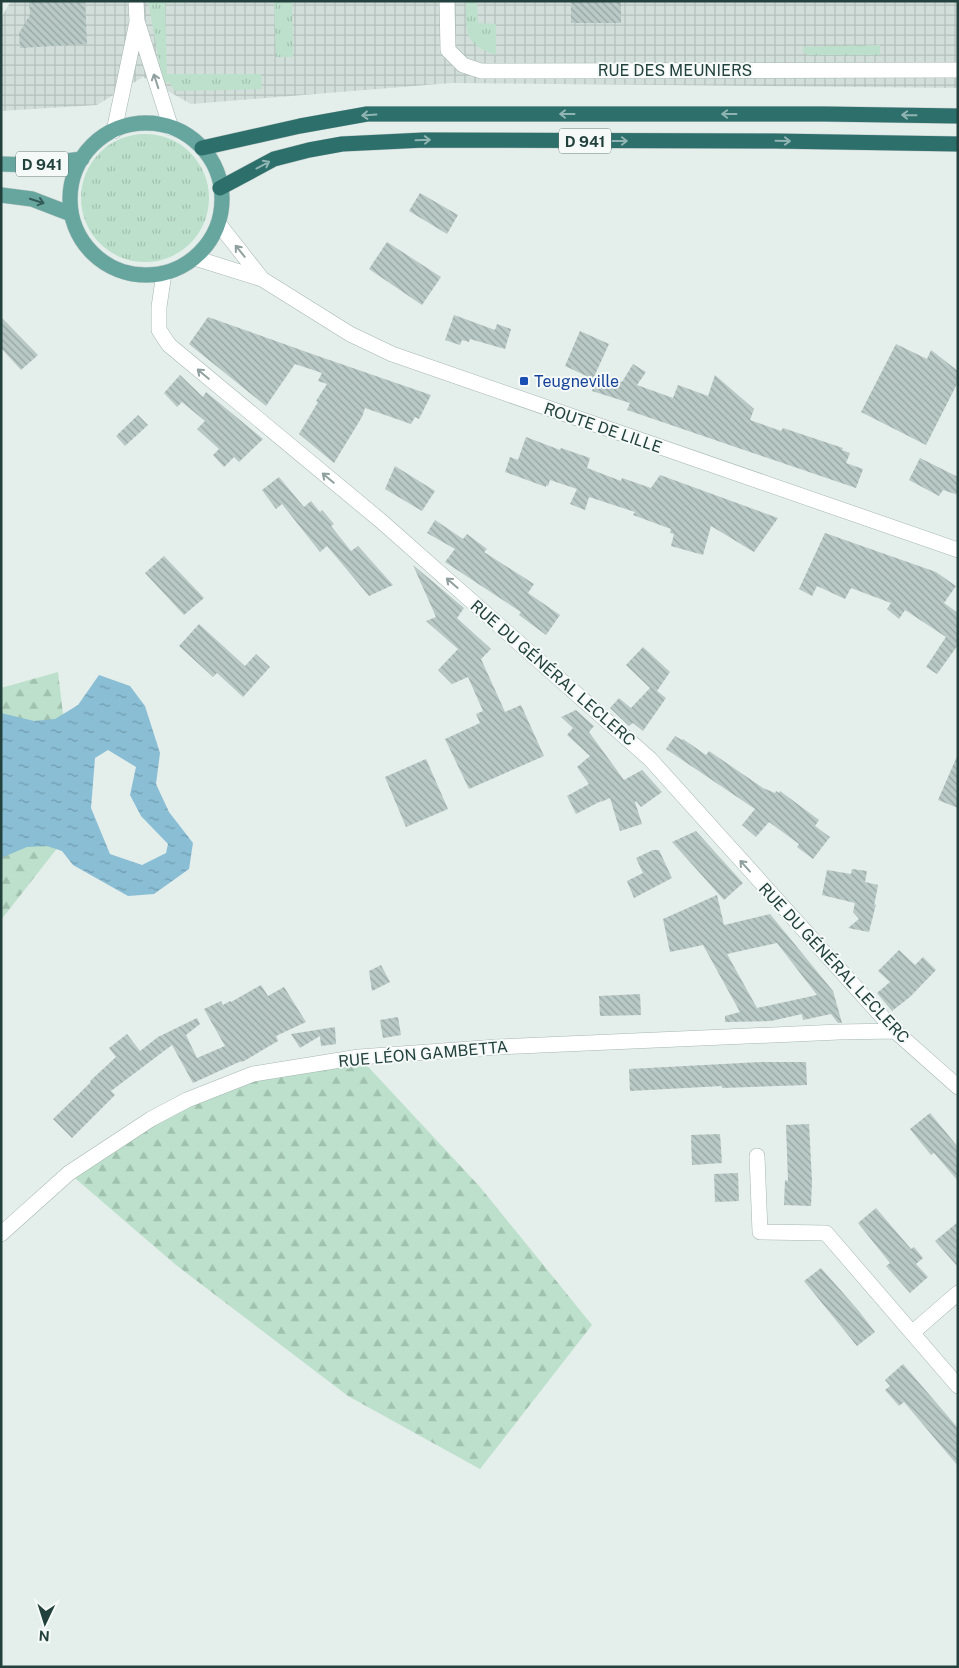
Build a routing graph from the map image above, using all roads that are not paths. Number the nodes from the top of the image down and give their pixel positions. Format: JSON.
{"nodes":[{"id":1,"x":136,"y":1,"type":"edge"},
{"id":2,"x":447,"y":1,"type":"edge"},
{"id":3,"x":137,"y":21,"type":"junction"},
{"id":4,"x":958,"y":70,"type":"edge"},
{"id":5,"x":958,"y":116,"type":"edge"},
{"id":6,"x":171,"y":128,"type":"junction"},
{"id":7,"x":114,"y":130,"type":"junction"},
{"id":8,"x":958,"y":144,"type":"edge"},
{"id":9,"x":202,"y":148,"type":"junction"},
{"id":10,"x":82,"y":158,"type":"junction"},
{"id":11,"x":1,"y":164,"type":"edge"},
{"id":12,"x":220,"y":188,"type":"junction"},
{"id":13,"x":1,"y":194,"type":"edge"},
{"id":14,"x":71,"y":214,"type":"junction"},
{"id":15,"x":218,"y":224,"type":"junction"},
{"id":16,"x":195,"y":258,"type":"junction"},
{"id":17,"x":164,"y":273,"type":"junction"},
{"id":18,"x":262,"y":278,"type":"junction"},
{"id":19,"x":958,"y":550,"type":"edge"},
{"id":20,"x":895,"y":1031,"type":"junction"},
{"id":21,"x":958,"y":1087,"type":"edge"},
{"id":22,"x":757,"y":1156,"type":"dead end"},
{"id":23,"x":1,"y":1234,"type":"edge"},
{"id":24,"x":958,"y":1293,"type":"edge"},
{"id":25,"x":912,"y":1332,"type":"junction"},
{"id":26,"x":958,"y":1386,"type":"edge"}],
"edges":[{"from":1,"to":3,"type":"street"},
{"from":2,"to":4,"type":"street","name":"RUE DES MEUNIERS"},
{"from":6,"to":3,"type":"street","one_way":true},
{"from":3,"to":7,"type":"street"},
{"from":5,"to":9,"type":"highway","number":"D 941","one_way":true},
{"from":6,"to":7,"type":"main road"},
{"from":6,"to":9,"type":"main road"},
{"from":7,"to":10,"type":"main road"},
{"from":12,"to":8,"type":"highway","number":"D 941","one_way":true},
{"from":9,"to":12,"type":"main road"},
{"from":10,"to":11,"type":"main road","number":"D 941"},
{"from":10,"to":14,"type":"main road"},
{"from":12,"to":15,"type":"main road"},
{"from":13,"to":14,"type":"main road","number":"D 941","one_way":true},
{"from":14,"to":17,"type":"main road"},
{"from":15,"to":16,"type":"main road"},
{"from":18,"to":15,"type":"street","name":"ROUTE DE LILLE","one_way":true},
{"from":16,"to":17,"type":"main road"},
{"from":16,"to":18,"type":"street","name":"ROUTE DE LILLE"},
{"from":20,"to":17,"type":"street","name":"RUE DU GÉNÉRAL LECLERC","one_way":true},
{"from":18,"to":19,"type":"street","name":"ROUTE DE LILLE"},
{"from":20,"to":21,"type":"street","name":"RUE DU GÉNÉRAL LECLERC"},
{"from":20,"to":23,"type":"street","name":"RUE LÉON GAMBETTA"},
{"from":22,"to":25,"type":"street"},
{"from":24,"to":25,"type":"street"},
{"from":25,"to":26,"type":"street"}]}
